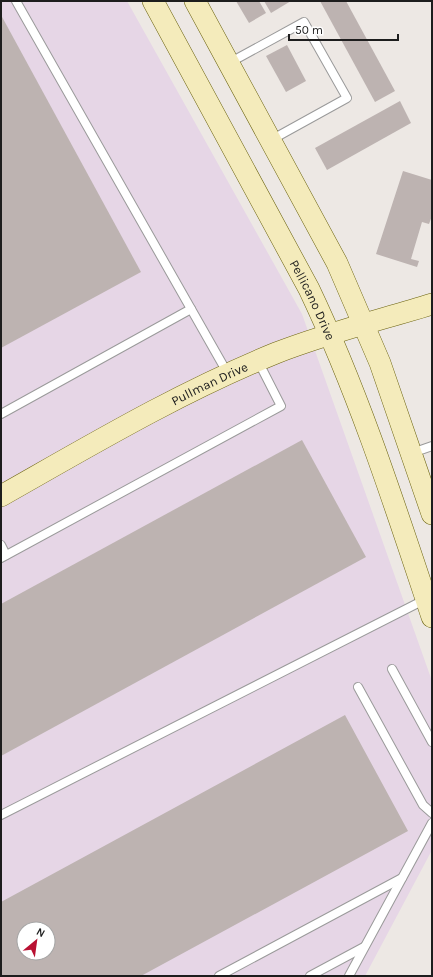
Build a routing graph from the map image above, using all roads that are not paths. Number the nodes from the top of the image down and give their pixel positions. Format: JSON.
{"nodes":[{"id":1,"x":16,"y":1,"type":"edge"},
{"id":2,"x":153,"y":1,"type":"edge"},
{"id":3,"x":195,"y":1,"type":"edge"},
{"id":4,"x":228,"y":63,"type":"junction"},
{"id":5,"x":271,"y":140,"type":"junction"},
{"id":6,"x":432,"y":304,"type":"edge"},
{"id":7,"x":191,"y":309,"type":"junction"},
{"id":8,"x":364,"y":324,"type":"junction"},
{"id":9,"x":330,"y":333,"type":"junction"},
{"id":10,"x":258,"y":361,"type":"junction"},
{"id":11,"x":228,"y":374,"type":"junction"},
{"id":12,"x":1,"y":414,"type":"edge"},
{"id":13,"x":432,"y":446,"type":"edge"},
{"id":14,"x":411,"y":454,"type":"junction"},
{"id":15,"x":1,"y":496,"type":"edge"},
{"id":16,"x":432,"y":514,"type":"edge"},
{"id":17,"x":1,"y":545,"type":"edge"},
{"id":18,"x":4,"y":556,"type":"edge"},
{"id":19,"x":430,"y":604,"type":"edge"},
{"id":20,"x":392,"y":669,"type":"dead end"},
{"id":21,"x":358,"y":688,"type":"dead end"},
{"id":22,"x":432,"y":742,"type":"edge"},
{"id":23,"x":432,"y":813,"type":"edge"},
{"id":24,"x":1,"y":815,"type":"edge"},
{"id":25,"x":432,"y":823,"type":"edge"},
{"id":26,"x":402,"y":878,"type":"junction"},
{"id":27,"x":364,"y":947,"type":"junction"},
{"id":28,"x":220,"y":976,"type":"edge"},
{"id":29,"x":310,"y":976,"type":"edge"},
{"id":30,"x":349,"y":976,"type":"edge"}],
"edges":[{"from":1,"to":7,"type":"lane"},
{"from":2,"to":9,"type":"main road","name":"Pellicano Drive"},
{"from":3,"to":4,"type":"main road"},
{"from":4,"to":5,"type":"main road"},
{"from":4,"to":5,"type":"lane"},
{"from":5,"to":8,"type":"main road"},
{"from":6,"to":8,"type":"main road","name":"Pullman Drive"},
{"from":7,"to":11,"type":"lane"},
{"from":7,"to":12,"type":"lane"},
{"from":8,"to":9,"type":"main road","name":"Pullman Drive"},
{"from":8,"to":14,"type":"main road"},
{"from":9,"to":10,"type":"main road","name":"Pullman Drive"},
{"from":9,"to":19,"type":"main road","name":"Pellicano Drive"},
{"from":10,"to":11,"type":"main road","name":"Pullman Drive"},
{"from":10,"to":18,"type":"lane"},
{"from":11,"to":15,"type":"main road","name":"Pullman Drive"},
{"from":13,"to":14,"type":"lane"},
{"from":14,"to":16,"type":"main road"},
{"from":17,"to":18,"type":"lane"},
{"from":19,"to":24,"type":"lane"},
{"from":20,"to":22,"type":"lane"},
{"from":21,"to":23,"type":"lane"},
{"from":25,"to":26,"type":"lane"},
{"from":26,"to":27,"type":"lane"},
{"from":26,"to":28,"type":"lane"},
{"from":27,"to":29,"type":"lane"},
{"from":27,"to":30,"type":"lane"}]}
